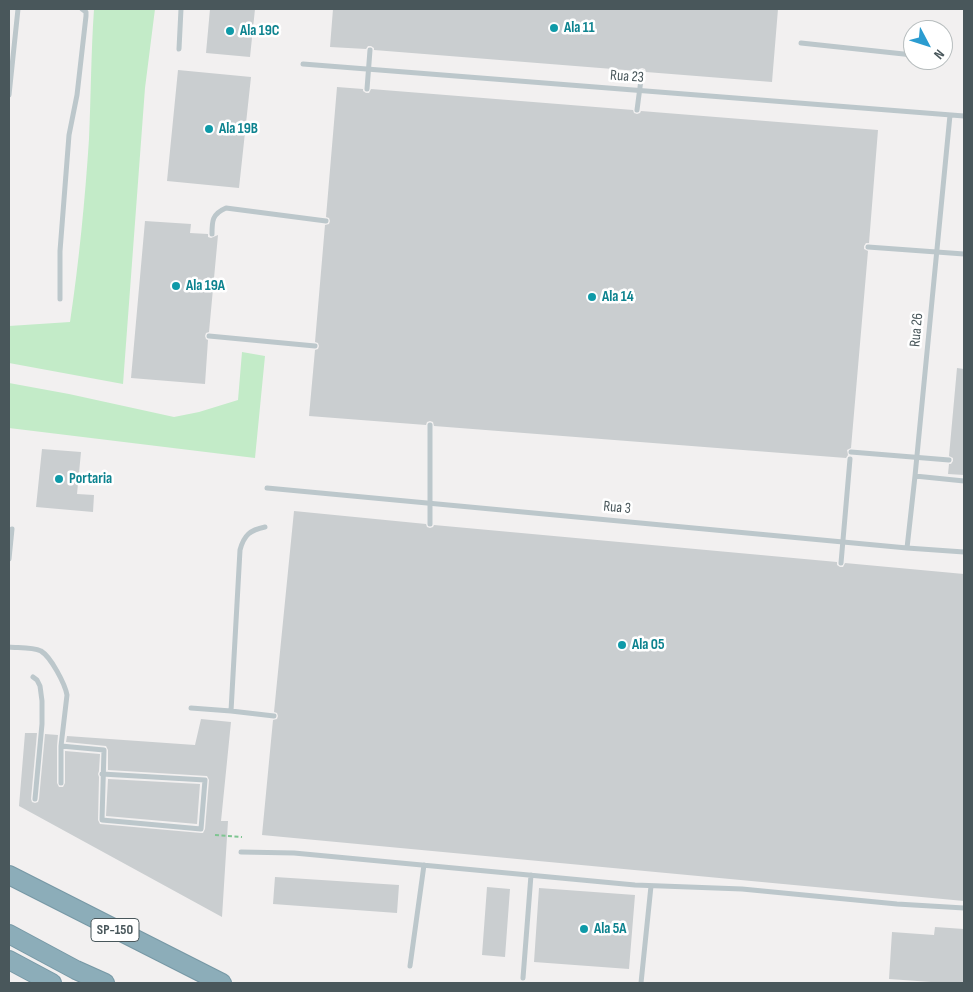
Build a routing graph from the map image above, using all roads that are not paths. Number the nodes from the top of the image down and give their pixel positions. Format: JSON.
{"nodes":[{"id":1,"x":18,"y":9,"type":"edge"},
{"id":2,"x":82,"y":9,"type":"edge"},
{"id":3,"x":181,"y":9,"type":"edge"},
{"id":4,"x":801,"y":43,"type":"dead end"},
{"id":5,"x":179,"y":49,"type":"dead end"},
{"id":6,"x":370,"y":50,"type":"dead end"},
{"id":7,"x":903,"y":54,"type":"edge"},
{"id":8,"x":303,"y":64,"type":"dead end"},
{"id":9,"x":642,"y":72,"type":"dead end"},
{"id":10,"x":367,"y":89,"type":"dead end"},
{"id":11,"x":9,"y":95,"type":"edge"},
{"id":12,"x":637,"y":110,"type":"dead end"},
{"id":13,"x":950,"y":115,"type":"junction"},
{"id":14,"x":964,"y":116,"type":"edge"},
{"id":15,"x":326,"y":221,"type":"dead end"},
{"id":16,"x":212,"y":234,"type":"dead end"},
{"id":17,"x":868,"y":247,"type":"dead end"},
{"id":18,"x":964,"y":254,"type":"edge"},
{"id":19,"x":60,"y":300,"type":"dead end"},
{"id":20,"x":209,"y":336,"type":"dead end"},
{"id":21,"x":315,"y":346,"type":"dead end"},
{"id":22,"x":430,"y":425,"type":"dead end"},
{"id":23,"x":949,"y":460,"type":"dead end"},
{"id":24,"x":915,"y":476,"type":"junction"},
{"id":25,"x":964,"y":481,"type":"edge"},
{"id":26,"x":267,"y":488,"type":"dead end"},
{"id":27,"x":430,"y":524,"type":"dead end"},
{"id":28,"x":265,"y":527,"type":"dead end"},
{"id":29,"x":12,"y":529,"type":"dead end"},
{"id":30,"x":907,"y":548,"type":"junction"},
{"id":31,"x":964,"y":552,"type":"edge"},
{"id":32,"x":9,"y":559,"type":"edge"},
{"id":33,"x":841,"y":563,"type":"dead end"},
{"id":34,"x":9,"y":647,"type":"edge"},
{"id":35,"x":33,"y":677,"type":"dead end"},
{"id":36,"x":191,"y":708,"type":"dead end"},
{"id":37,"x":231,"y":711,"type":"junction"},
{"id":38,"x":274,"y":716,"type":"dead end"},
{"id":39,"x":61,"y":746,"type":"junction"},
{"id":40,"x":102,"y":774,"type":"junction"},
{"id":41,"x":62,"y":783,"type":"dead end"},
{"id":42,"x":35,"y":799,"type":"dead end"},
{"id":43,"x":241,"y":852,"type":"dead end"},
{"id":44,"x":424,"y":865,"type":"junction"},
{"id":45,"x":9,"y":875,"type":"edge"},
{"id":46,"x":531,"y":875,"type":"junction"},
{"id":47,"x":651,"y":886,"type":"junction"},
{"id":48,"x":964,"y":908,"type":"edge"},
{"id":49,"x":9,"y":934,"type":"edge"},
{"id":50,"x":9,"y":960,"type":"edge"},
{"id":51,"x":410,"y":966,"type":"dead end"},
{"id":52,"x":523,"y":978,"type":"dead end"},
{"id":53,"x":52,"y":983,"type":"edge"},
{"id":54,"x":105,"y":983,"type":"edge"},
{"id":55,"x":222,"y":983,"type":"edge"},
{"id":56,"x":641,"y":983,"type":"edge"}],
"edges":[{"from":1,"to":11,"type":"lane"},
{"from":2,"to":19,"type":"lane"},
{"from":3,"to":5,"type":"lane"},
{"from":4,"to":7,"type":"lane"},
{"from":6,"to":10,"type":"lane","bridge":true},
{"from":8,"to":13,"type":"lane","name":"Rua 23"},
{"from":9,"to":12,"type":"lane","bridge":true},
{"from":13,"to":14,"type":"lane","name":"Rua 23"},
{"from":13,"to":24,"type":"lane","name":"Rua 26"},
{"from":15,"to":16,"type":"lane"},
{"from":17,"to":18,"type":"lane","bridge":true},
{"from":20,"to":21,"type":"lane"},
{"from":22,"to":27,"type":"lane","bridge":true},
{"from":23,"to":33,"type":"lane","bridge":true},
{"from":24,"to":25,"type":"lane"},
{"from":24,"to":30,"type":"lane","name":"Rua 26"},
{"from":26,"to":30,"type":"lane","name":"Rua 3"},
{"from":28,"to":37,"type":"lane"},
{"from":29,"to":32,"type":"lane"},
{"from":30,"to":31,"type":"lane","name":"Rua 3"},
{"from":34,"to":39,"type":"lane"},
{"from":35,"to":42,"type":"lane"},
{"from":36,"to":37,"type":"lane"},
{"from":37,"to":38,"type":"lane"},
{"from":39,"to":40,"type":"lane"},
{"from":39,"to":41,"type":"lane"},
{"from":40,"to":40,"type":"lane"},
{"from":43,"to":44,"type":"lane"},
{"from":44,"to":46,"type":"lane"},
{"from":44,"to":51,"type":"lane"},
{"from":45,"to":55,"type":"highway","number":"SP-150"},
{"from":46,"to":47,"type":"lane"},
{"from":46,"to":52,"type":"lane"},
{"from":47,"to":48,"type":"lane"},
{"from":47,"to":56,"type":"lane"},
{"from":49,"to":54,"type":"highway"},
{"from":50,"to":53,"type":"highway"}]}
